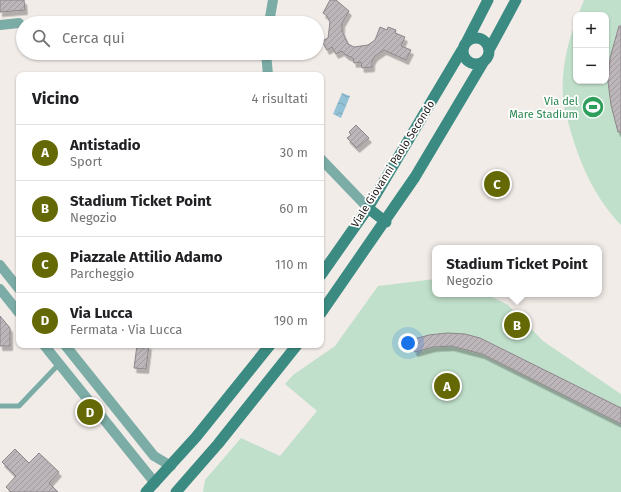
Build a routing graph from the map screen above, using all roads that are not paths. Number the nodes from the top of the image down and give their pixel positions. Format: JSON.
{"nodes":[{"id":1,"x":273,"y":0,"type":"edge"},
{"id":2,"x":488,"y":0,"type":"edge"},
{"id":3,"x":516,"y":0,"type":"edge"},
{"id":4,"x":270,"y":16,"type":"edge"},
{"id":5,"x":16,"y":23,"type":"edge"},
{"id":6,"x":0,"y":25,"type":"edge"},
{"id":7,"x":464,"y":45,"type":"junction"},
{"id":8,"x":489,"y":50,"type":"junction"},
{"id":9,"x":267,"y":60,"type":"edge"},
{"id":10,"x":484,"y":61,"type":"junction"},
{"id":11,"x":268,"y":72,"type":"edge"},
{"id":12,"x":324,"y":162,"type":"edge"},
{"id":13,"x":368,"y":208,"type":"junction"},
{"id":14,"x":386,"y":222,"type":"junction"},
{"id":15,"x":0,"y":265,"type":"edge"},
{"id":16,"x":324,"y":271,"type":"edge"},
{"id":17,"x":16,"y":285,"type":"edge"},
{"id":18,"x":0,"y":290,"type":"edge"},
{"id":19,"x":16,"y":309,"type":"edge"},
{"id":20,"x":324,"y":309,"type":"edge"},
{"id":21,"x":46,"y":348,"type":"edge"},
{"id":22,"x":67,"y":348,"type":"edge"},
{"id":23,"x":268,"y":348,"type":"edge"},
{"id":24,"x":295,"y":348,"type":"edge"},
{"id":25,"x":59,"y":364,"type":"junction"},
{"id":26,"x":0,"y":406,"type":"edge"},
{"id":27,"x":171,"y":466,"type":"junction"},
{"id":28,"x":155,"y":483,"type":"junction"},
{"id":29,"x":146,"y":492,"type":"edge"},
{"id":30,"x":176,"y":492,"type":"edge"}],
"edges":[{"from":1,"to":4,"type":"street"},
{"from":2,"to":7,"type":"main road","name":"Viale Giovanni Paolo Secondo"},
{"from":3,"to":8,"type":"main road"},
{"from":5,"to":6,"type":"street"},
{"from":7,"to":8,"type":"main road"},
{"from":7,"to":10,"type":"main road"},
{"from":7,"to":13,"type":"main road","name":"Viale Giovanni Paolo Secondo"},
{"from":8,"to":10,"type":"main road"},
{"from":9,"to":11,"type":"street"},
{"from":10,"to":14,"type":"main road"},
{"from":12,"to":13,"type":"street"},
{"from":13,"to":14,"type":"main road"},
{"from":13,"to":16,"type":"main road","name":"Viale Giovanni Paolo Secondo"},
{"from":14,"to":20,"type":"main road"},
{"from":15,"to":17,"type":"street"},
{"from":18,"to":19,"type":"street"},
{"from":21,"to":25,"type":"street"},
{"from":22,"to":27,"type":"street"},
{"from":23,"to":27,"type":"main road"},
{"from":24,"to":30,"type":"main road"},
{"from":25,"to":26,"type":"lane"},
{"from":25,"to":28,"type":"street"},
{"from":27,"to":28,"type":"main road"},
{"from":28,"to":29,"type":"main road"}]}
